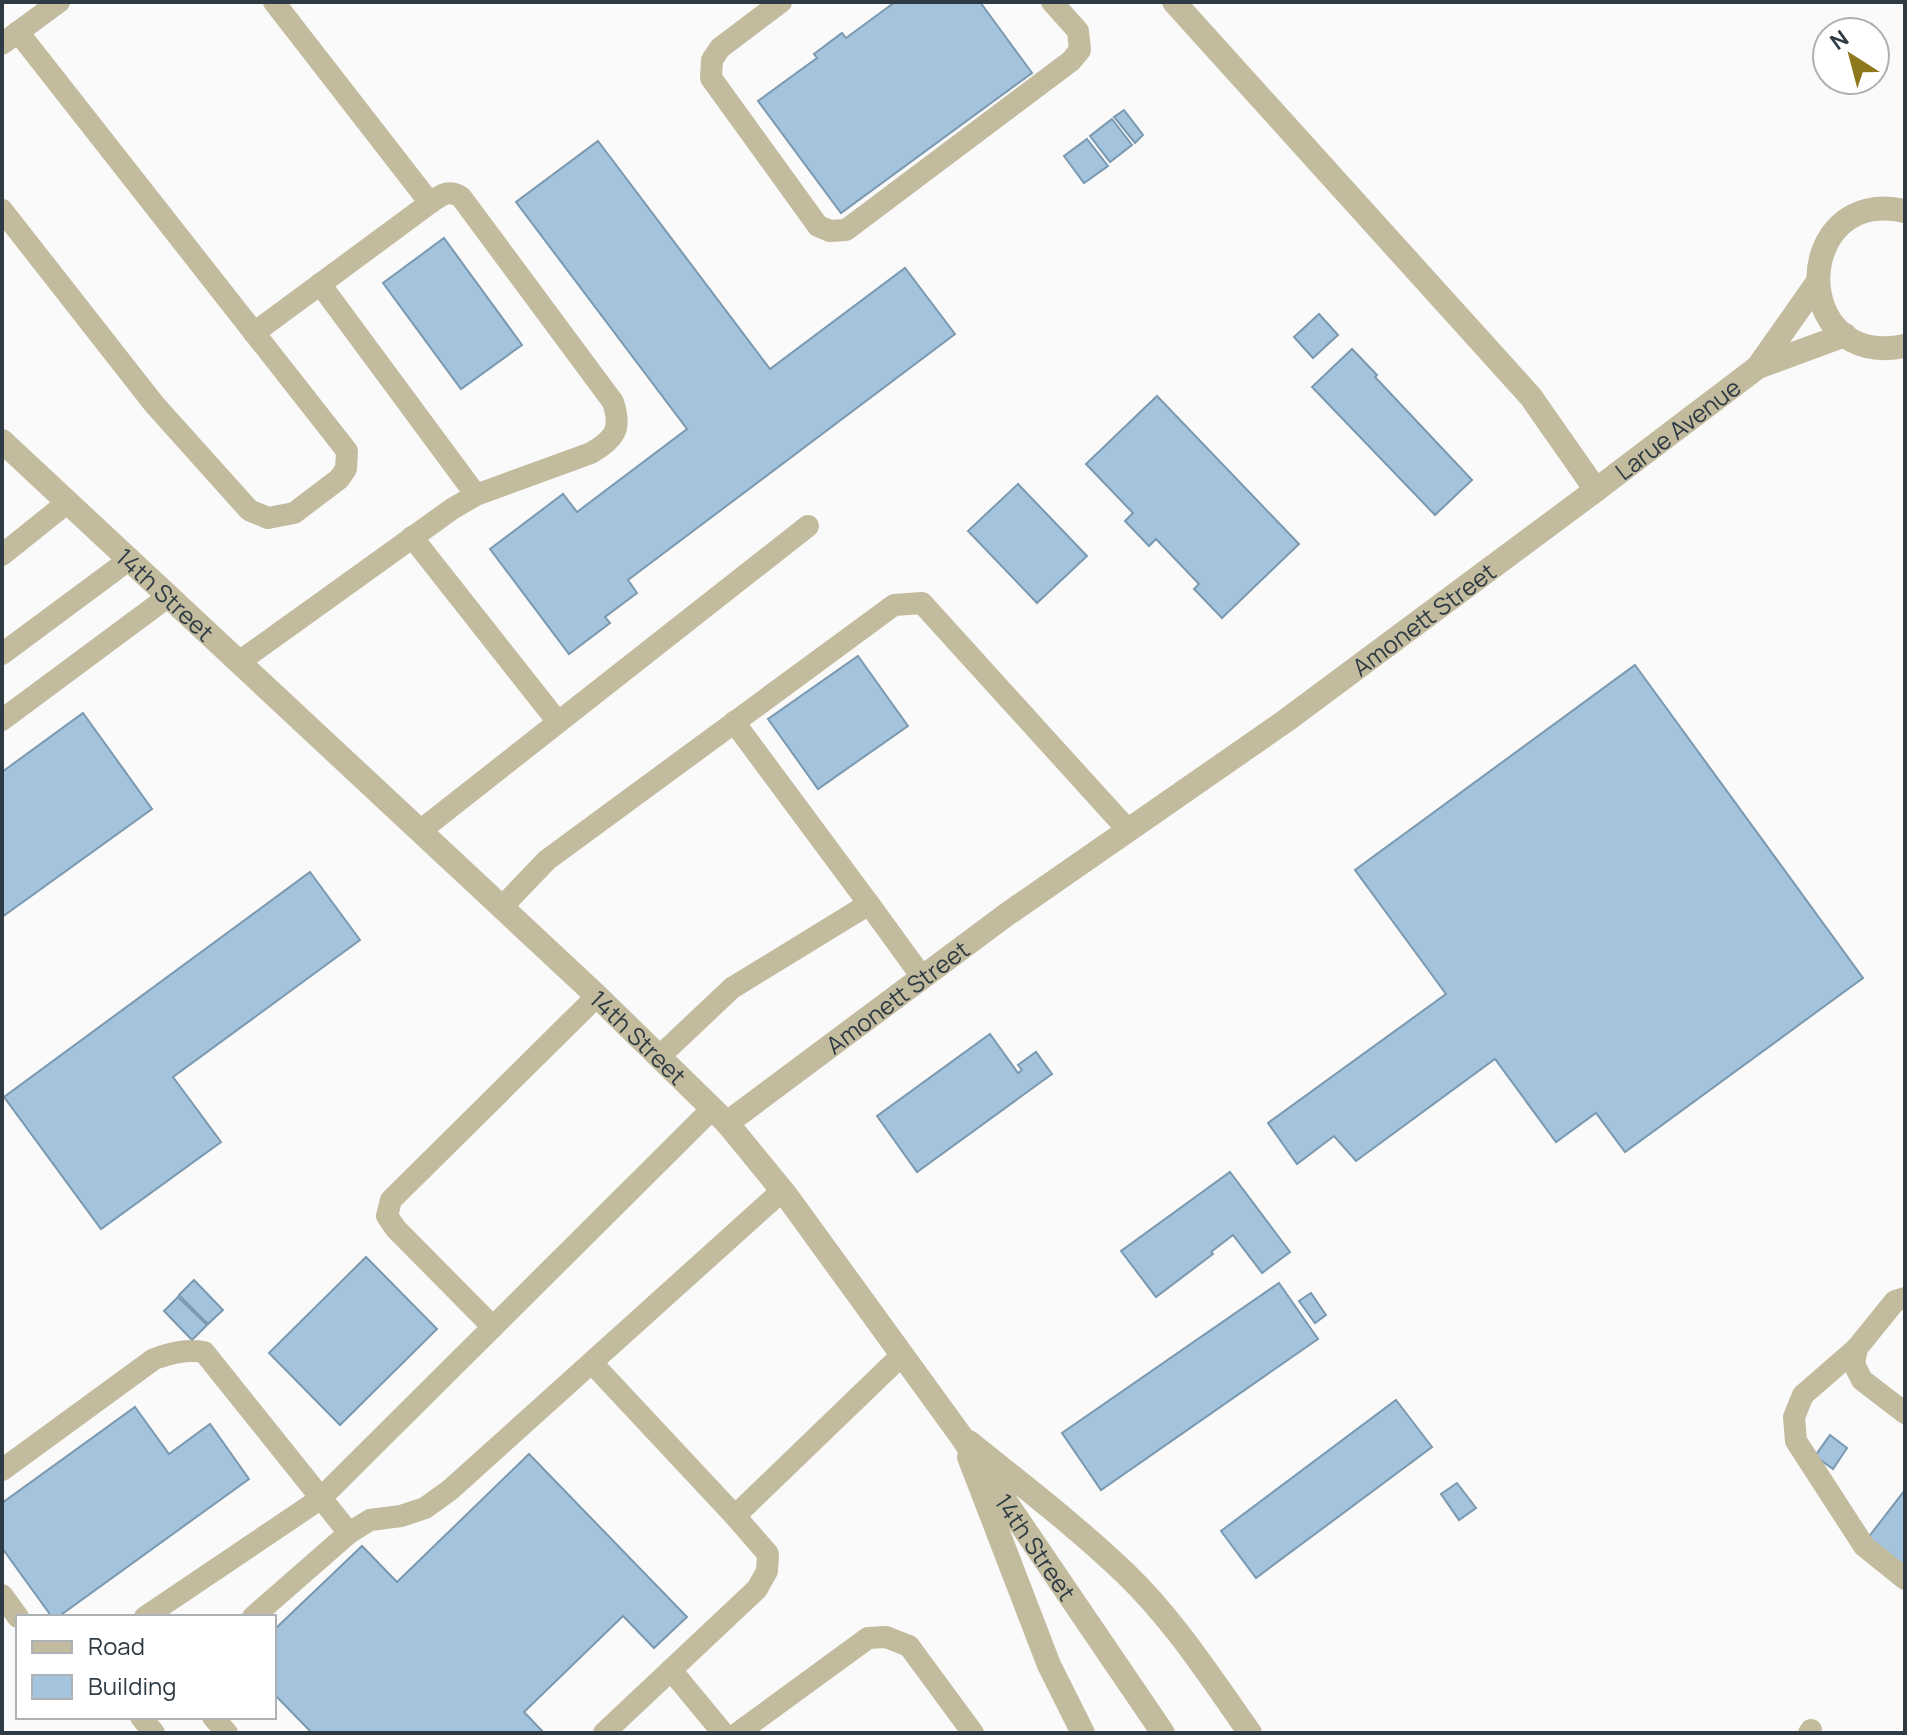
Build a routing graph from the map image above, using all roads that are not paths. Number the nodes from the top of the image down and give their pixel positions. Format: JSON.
{"nodes":[{"id":1,"x":59,"y":2,"type":"edge"},
{"id":2,"x":274,"y":2,"type":"edge"},
{"id":3,"x":781,"y":2,"type":"edge"},
{"id":4,"x":1052,"y":2,"type":"edge"},
{"id":5,"x":1174,"y":2,"type":"edge"},
{"id":6,"x":10,"y":38,"type":"edge"},
{"id":7,"x":430,"y":203,"type":"junction"},
{"id":8,"x":1902,"y":206,"type":"edge"},
{"id":9,"x":2,"y":210,"type":"edge"},
{"id":10,"x":1817,"y":283,"type":"junction"},
{"id":11,"x":320,"y":284,"type":"junction"},
{"id":12,"x":254,"y":333,"type":"junction"},
{"id":13,"x":1845,"y":335,"type":"junction"},
{"id":14,"x":1900,"y":351,"type":"edge"},
{"id":15,"x":1758,"y":367,"type":"junction"},
{"id":16,"x":2,"y":441,"type":"edge"},
{"id":17,"x":1596,"y":490,"type":"junction"},
{"id":18,"x":476,"y":495,"type":"junction"},
{"id":19,"x":68,"y":502,"type":"junction"},
{"id":20,"x":808,"y":526,"type":"dead end"},
{"id":21,"x":412,"y":537,"type":"junction"},
{"id":22,"x":2,"y":555,"type":"edge"},
{"id":23,"x":130,"y":559,"type":"junction"},
{"id":24,"x":169,"y":596,"type":"junction"},
{"id":25,"x":2,"y":654,"type":"edge"},
{"id":26,"x":239,"y":662,"type":"junction"},
{"id":27,"x":2,"y":720,"type":"edge"},
{"id":28,"x":558,"y":722,"type":"junction"},
{"id":29,"x":734,"y":722,"type":"junction"},
{"id":30,"x":1128,"y":830,"type":"junction"},
{"id":31,"x":420,"y":831,"type":"junction"},
{"id":32,"x":869,"y":904,"type":"junction"},
{"id":33,"x":502,"y":907,"type":"junction"},
{"id":34,"x":922,"y":977,"type":"junction"},
{"id":35,"x":597,"y":996,"type":"junction"},
{"id":36,"x":660,"y":1056,"type":"junction"},
{"id":37,"x":720,"y":1116,"type":"junction"},
{"id":38,"x":783,"y":1190,"type":"junction"},
{"id":39,"x":1905,"y":1298,"type":"edge"},
{"id":40,"x":493,"y":1327,"type":"junction"},
{"id":41,"x":1857,"y":1348,"type":"junction"},
{"id":42,"x":902,"y":1355,"type":"junction"},
{"id":43,"x":592,"y":1363,"type":"junction"},
{"id":44,"x":1905,"y":1413,"type":"edge"},
{"id":45,"x":961,"y":1436,"type":"junction"},
{"id":46,"x":2,"y":1470,"type":"edge"},
{"id":47,"x":320,"y":1499,"type":"junction"},
{"id":48,"x":735,"y":1516,"type":"junction"},
{"id":49,"x":349,"y":1533,"type":"junction"},
{"id":50,"x":1905,"y":1579,"type":"edge"},
{"id":51,"x":2,"y":1595,"type":"edge"},
{"id":52,"x":17,"y":1615,"type":"edge"},
{"id":53,"x":148,"y":1615,"type":"edge"},
{"id":54,"x":255,"y":1615,"type":"edge"},
{"id":55,"x":671,"y":1670,"type":"junction"},
{"id":56,"x":1158,"y":1726,"type":"edge"},
{"id":57,"x":604,"y":1733,"type":"edge"},
{"id":58,"x":723,"y":1733,"type":"edge"},
{"id":59,"x":738,"y":1733,"type":"edge"},
{"id":60,"x":973,"y":1733,"type":"edge"},
{"id":61,"x":1083,"y":1733,"type":"edge"},
{"id":62,"x":1250,"y":1733,"type":"edge"}],
"edges":[{"from":1,"to":6,"type":"lane"},
{"from":2,"to":7,"type":"lane"},
{"from":3,"to":4,"type":"lane"},
{"from":5,"to":17,"type":"street"},
{"from":6,"to":12,"type":"lane"},
{"from":7,"to":11,"type":"lane"},
{"from":7,"to":18,"type":"lane"},
{"from":8,"to":10,"type":"street"},
{"from":9,"to":12,"type":"lane"},
{"from":10,"to":13,"type":"street"},
{"from":10,"to":15,"type":"street","name":"Larue Avenue"},
{"from":11,"to":12,"type":"lane"},
{"from":11,"to":18,"type":"lane"},
{"from":13,"to":14,"type":"street"},
{"from":13,"to":15,"type":"street","name":"Larue Avenue"},
{"from":15,"to":17,"type":"street","name":"Larue Avenue"},
{"from":16,"to":19,"type":"street","name":"14th Street"},
{"from":17,"to":30,"type":"street","name":"Amonett Street"},
{"from":18,"to":21,"type":"lane"},
{"from":19,"to":22,"type":"lane"},
{"from":19,"to":23,"type":"street","name":"14th Street"},
{"from":20,"to":28,"type":"lane"},
{"from":21,"to":26,"type":"lane"},
{"from":21,"to":28,"type":"lane"},
{"from":23,"to":24,"type":"street","name":"14th Street"},
{"from":23,"to":25,"type":"lane"},
{"from":24,"to":26,"type":"street","name":"14th Street"},
{"from":24,"to":27,"type":"lane"},
{"from":26,"to":31,"type":"street","name":"14th Street"},
{"from":28,"to":31,"type":"lane"},
{"from":29,"to":30,"type":"lane"},
{"from":29,"to":32,"type":"lane"},
{"from":29,"to":33,"type":"lane"},
{"from":30,"to":34,"type":"street","name":"Amonett Street"},
{"from":31,"to":33,"type":"street","name":"14th Street"},
{"from":32,"to":34,"type":"lane"},
{"from":32,"to":36,"type":"lane"},
{"from":33,"to":35,"type":"street","name":"14th Street"},
{"from":34,"to":37,"type":"street","name":"Amonett Street"},
{"from":35,"to":36,"type":"street","name":"14th Street"},
{"from":35,"to":40,"type":"lane"},
{"from":36,"to":37,"type":"street","name":"14th Street"},
{"from":37,"to":38,"type":"street","name":"14th Street"},
{"from":37,"to":40,"type":"lane"},
{"from":38,"to":42,"type":"street","name":"14th Street"},
{"from":38,"to":43,"type":"lane"},
{"from":39,"to":41,"type":"lane"},
{"from":40,"to":47,"type":"lane"},
{"from":41,"to":44,"type":"lane"},
{"from":41,"to":50,"type":"lane"},
{"from":42,"to":45,"type":"street","name":"14th Street"},
{"from":42,"to":48,"type":"lane"},
{"from":43,"to":48,"type":"lane"},
{"from":43,"to":49,"type":"lane"},
{"from":45,"to":56,"type":"street","name":"14th Street"},
{"from":45,"to":61,"type":"street"},
{"from":45,"to":62,"type":"street"},
{"from":46,"to":47,"type":"lane"},
{"from":47,"to":49,"type":"lane"},
{"from":47,"to":53,"type":"lane"},
{"from":48,"to":55,"type":"lane"},
{"from":49,"to":54,"type":"lane"},
{"from":51,"to":52,"type":"lane"},
{"from":55,"to":57,"type":"lane"},
{"from":55,"to":58,"type":"lane"},
{"from":59,"to":60,"type":"lane"}]}
